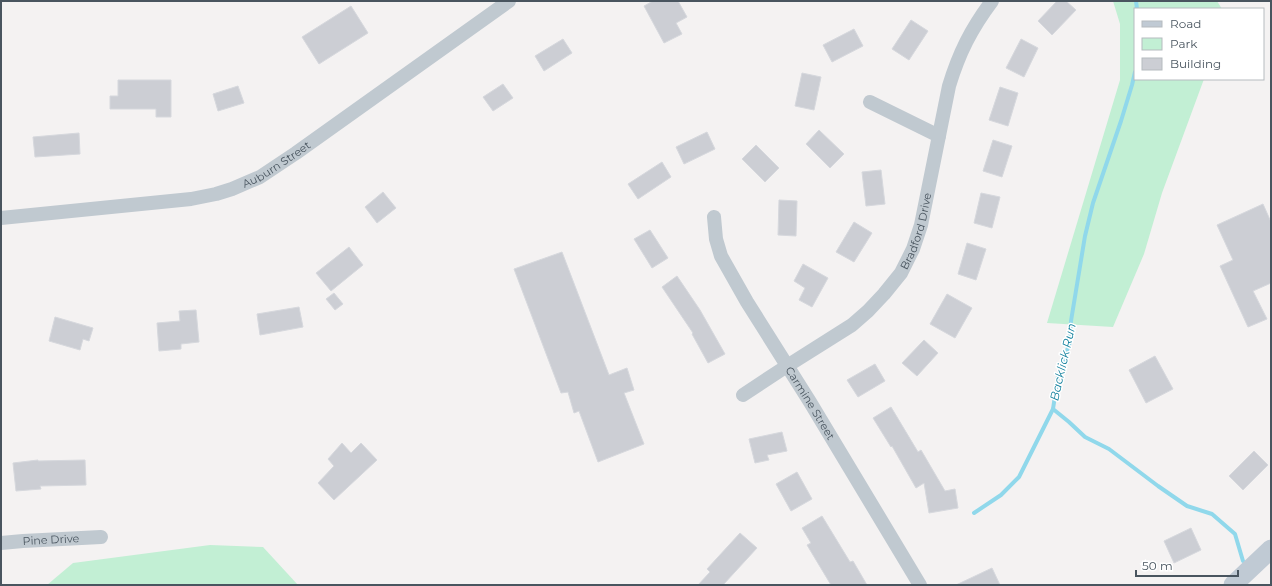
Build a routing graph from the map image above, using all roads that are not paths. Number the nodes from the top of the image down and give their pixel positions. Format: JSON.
{"nodes":[{"id":1,"x":509,"y":1,"type":"edge"},
{"id":2,"x":992,"y":1,"type":"edge"},
{"id":3,"x":870,"y":102,"type":"dead end"},
{"id":4,"x":939,"y":136,"type":"junction"},
{"id":5,"x":714,"y":217,"type":"dead end"},
{"id":6,"x":1,"y":218,"type":"edge"},
{"id":7,"x":787,"y":366,"type":"junction"},
{"id":8,"x":744,"y":395,"type":"dead end"},
{"id":9,"x":101,"y":537,"type":"dead end"},
{"id":10,"x":1,"y":543,"type":"edge"},
{"id":11,"x":1271,"y":549,"type":"edge"},
{"id":12,"x":920,"y":585,"type":"edge"},
{"id":13,"x":1233,"y":585,"type":"edge"}],
"edges":[{"from":1,"to":6,"type":"street","name":"Auburn Street"},
{"from":2,"to":4,"type":"street","name":"Bradford Drive"},
{"from":3,"to":4,"type":"street"},
{"from":4,"to":7,"type":"street","name":"Bradford Drive"},
{"from":5,"to":7,"type":"street","name":"Carmine Street"},
{"from":7,"to":8,"type":"street","name":"Bradford Drive"},
{"from":7,"to":12,"type":"street","name":"Carmine Street"},
{"from":9,"to":10,"type":"street","name":"Pine Drive"},
{"from":11,"to":13,"type":"main road"}]}
